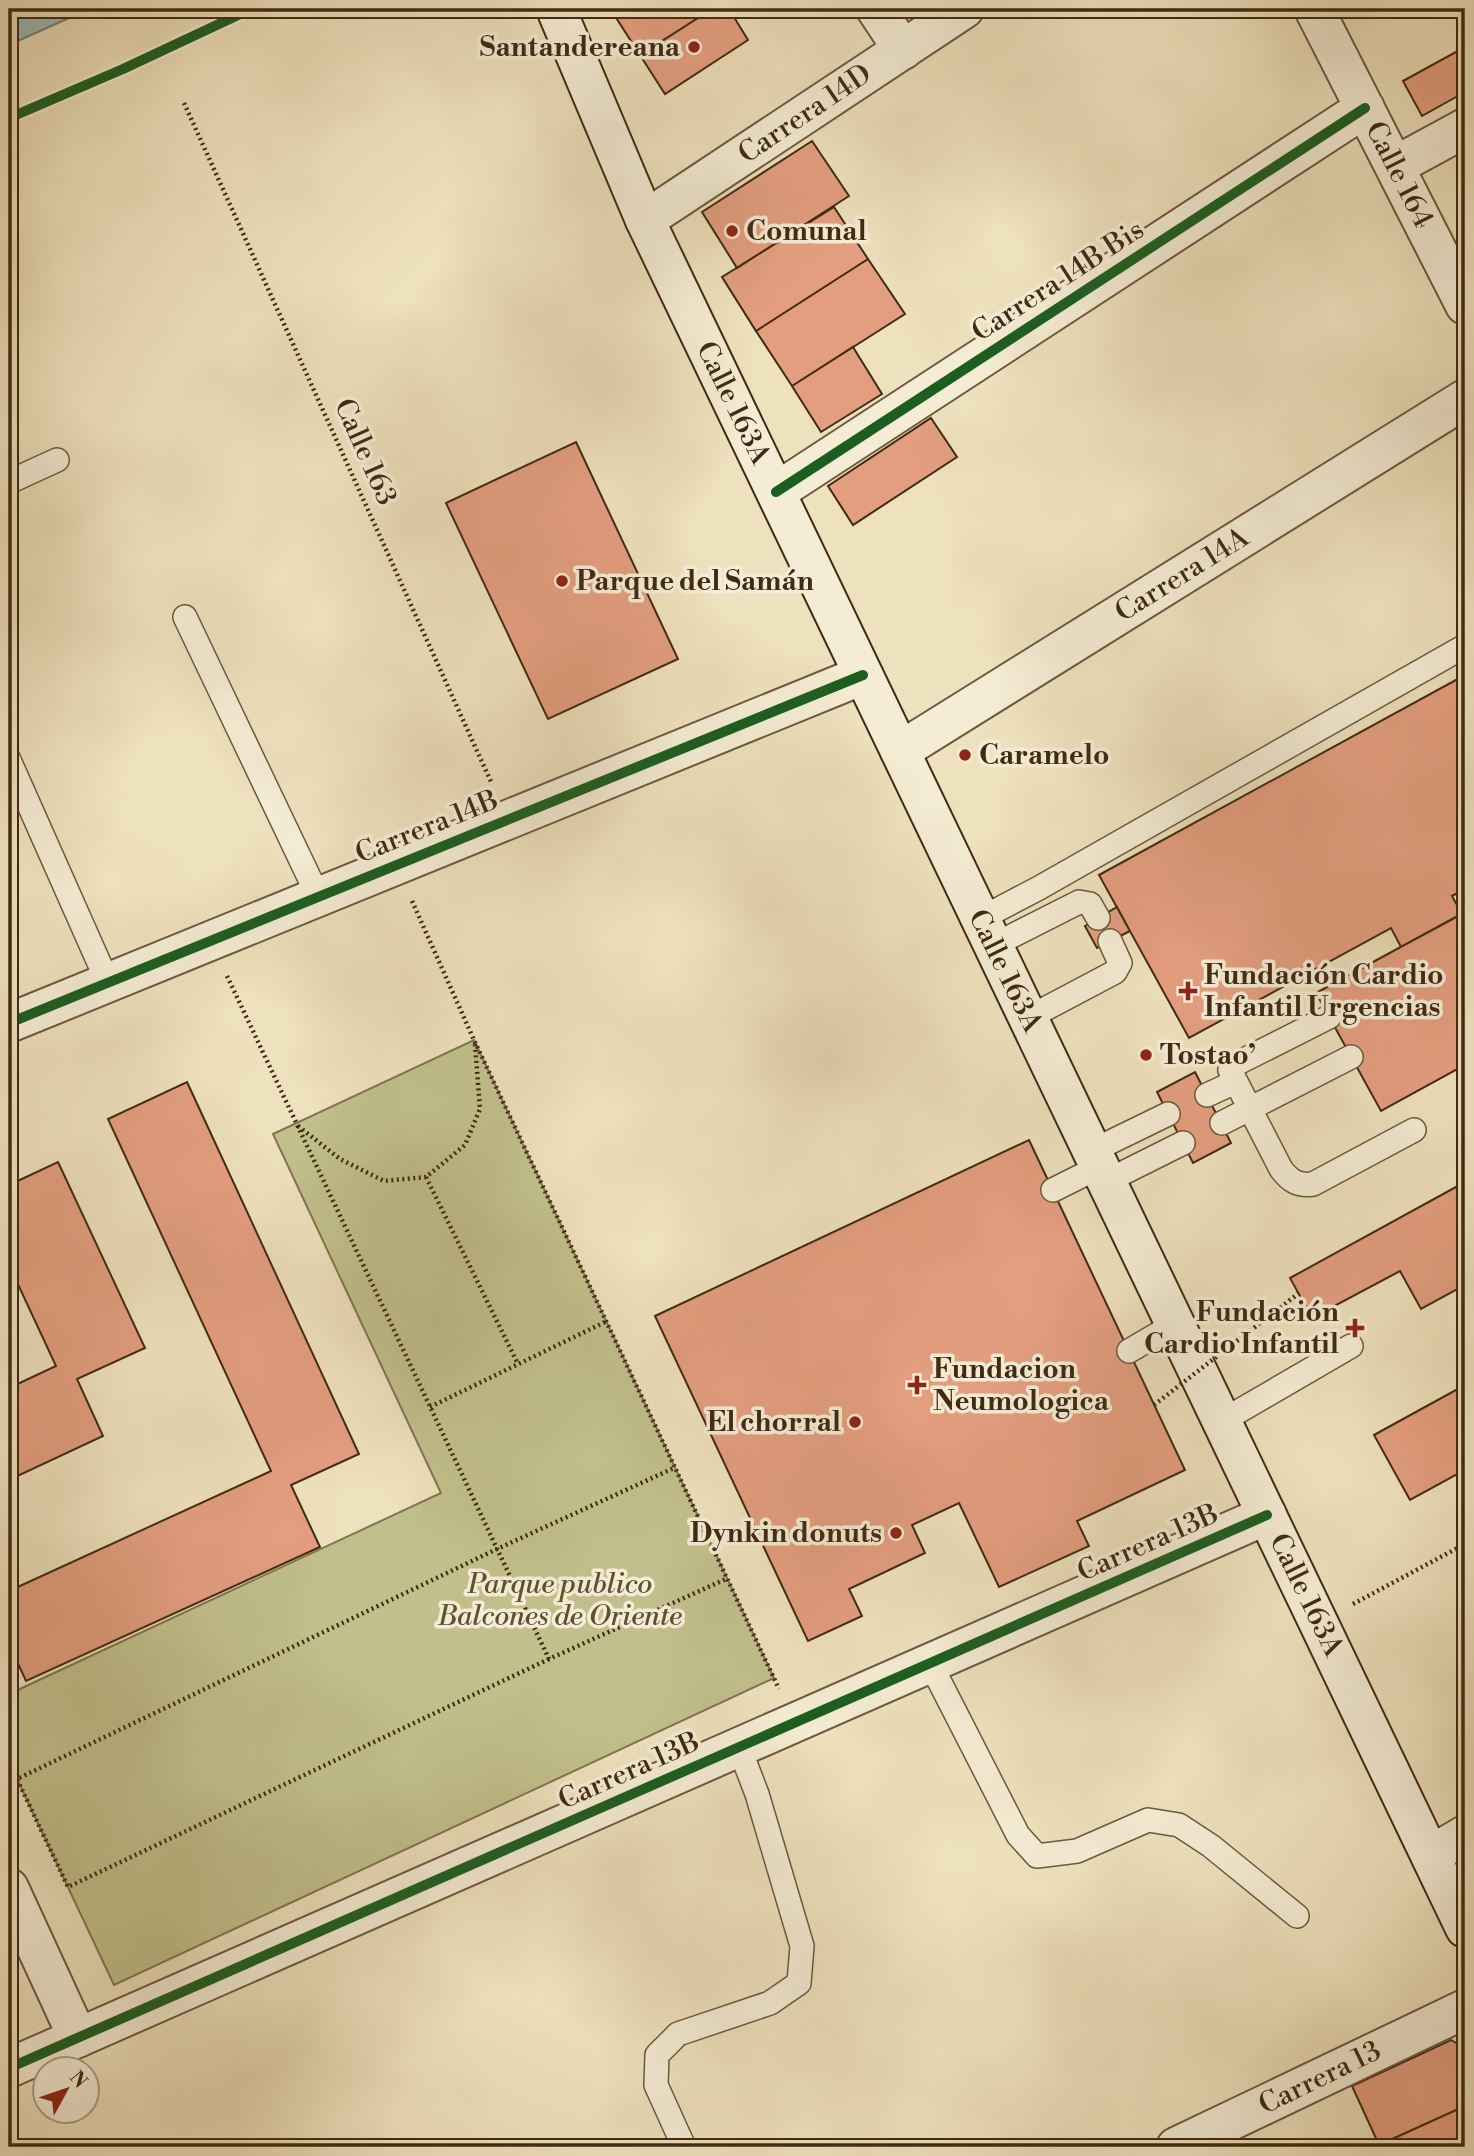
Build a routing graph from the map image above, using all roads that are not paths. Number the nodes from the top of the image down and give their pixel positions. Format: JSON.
{"nodes":[{"id":1,"x":556,"y":9,"type":"edge"},
{"id":2,"x":876,"y":9,"type":"edge"},
{"id":3,"x":964,"y":9,"type":"edge"},
{"id":4,"x":1314,"y":9,"type":"edge"},
{"id":5,"x":903,"y":50,"type":"junction"},
{"id":6,"x":1365,"y":108,"type":"junction"},
{"id":7,"x":1465,"y":128,"type":"edge"},
{"id":8,"x":1395,"y":166,"type":"junction"},
{"id":9,"x":645,"y":220,"type":"junction"},
{"id":10,"x":1465,"y":305,"type":"edge"},
{"id":11,"x":1465,"y":399,"type":"edge"},
{"id":12,"x":57,"y":460,"type":"dead end"},
{"id":13,"x":9,"y":482,"type":"edge"},
{"id":14,"x":776,"y":492,"type":"junction"},
{"id":15,"x":186,"y":617,"type":"dead end"},
{"id":16,"x":1465,"y":646,"type":"edge"},
{"id":17,"x":863,"y":674,"type":"junction"},
{"id":18,"x":900,"y":751,"type":"junction"},
{"id":19,"x":9,"y":760,"type":"edge"},
{"id":20,"x":318,"y":896,"type":"junction"},
{"id":21,"x":1098,"y":918,"type":"dead end"},
{"id":22,"x":987,"y":932,"type":"junction"},
{"id":23,"x":1110,"y":941,"type":"dead end"},
{"id":24,"x":108,"y":983,"type":"junction"},
{"id":25,"x":1329,"y":1017,"type":"dead end"},
{"id":26,"x":1028,"y":1018,"type":"junction"},
{"id":27,"x":9,"y":1023,"type":"edge"},
{"id":28,"x":1351,"y":1058,"type":"dead end"},
{"id":29,"x":1235,"y":1082,"type":"junction"},
{"id":30,"x":1207,"y":1096,"type":"dead end"},
{"id":31,"x":1250,"y":1109,"type":"junction"},
{"id":32,"x":1168,"y":1114,"type":"dead end"},
{"id":33,"x":1222,"y":1123,"type":"dead end"},
{"id":34,"x":1414,"y":1130,"type":"dead end"},
{"id":35,"x":1182,"y":1143,"type":"dead end"},
{"id":36,"x":1099,"y":1166,"type":"junction"},
{"id":37,"x":1053,"y":1190,"type":"dead end"},
{"id":38,"x":1175,"y":1324,"type":"junction"},
{"id":39,"x":1351,"y":1346,"type":"dead end"},
{"id":40,"x":1129,"y":1350,"type":"dead end"},
{"id":41,"x":1222,"y":1421,"type":"junction"},
{"id":42,"x":1267,"y":1515,"type":"junction"},
{"id":43,"x":930,"y":1663,"type":"junction"},
{"id":44,"x":739,"y":1747,"type":"junction"},
{"id":45,"x":1465,"y":1835,"type":"edge"},
{"id":46,"x":1430,"y":1855,"type":"junction"},
{"id":47,"x":9,"y":1888,"type":"edge"},
{"id":48,"x":1297,"y":1916,"type":"dead end"},
{"id":49,"x":1465,"y":1928,"type":"edge"},
{"id":50,"x":1465,"y":2009,"type":"edge"},
{"id":51,"x":78,"y":2038,"type":"junction"},
{"id":52,"x":9,"y":2068,"type":"edge"},
{"id":53,"x":684,"y":2147,"type":"edge"},
{"id":54,"x":1176,"y":2147,"type":"edge"}],
"edges":[{"from":1,"to":9,"type":"street","name":"Calle 163A"},
{"from":2,"to":5,"type":"street"},
{"from":3,"to":5,"type":"street","name":"Carrera 14D"},
{"from":4,"to":6,"type":"street","name":"Calle 164"},
{"from":5,"to":9,"type":"street","name":"Carrera 14D"},
{"from":6,"to":8,"type":"street","name":"Calle 164"},
{"from":6,"to":14,"type":"street","name":"Carrera 14B Bis"},
{"from":7,"to":8,"type":"street"},
{"from":8,"to":10,"type":"street","name":"Calle 164"},
{"from":9,"to":14,"type":"street","name":"Calle 163A"},
{"from":11,"to":18,"type":"street","name":"Carrera 14A"},
{"from":12,"to":13,"type":"lane"},
{"from":14,"to":17,"type":"street","name":"Calle 163A"},
{"from":15,"to":20,"type":"lane"},
{"from":16,"to":22,"type":"lane"},
{"from":17,"to":18,"type":"street","name":"Calle 163A"},
{"from":17,"to":20,"type":"street","name":"Carrera 14B"},
{"from":18,"to":22,"type":"street","name":"Calle 163A"},
{"from":19,"to":24,"type":"lane"},
{"from":20,"to":24,"type":"street","name":"Carrera 14B"},
{"from":21,"to":22,"type":"lane"},
{"from":22,"to":26,"type":"street","name":"Calle 163A"},
{"from":23,"to":26,"type":"lane"},
{"from":24,"to":27,"type":"street","name":"Carrera 14B"},
{"from":25,"to":29,"type":"lane"},
{"from":26,"to":36,"type":"street","name":"Calle 163A"},
{"from":28,"to":31,"type":"lane"},
{"from":29,"to":30,"type":"lane"},
{"from":29,"to":31,"type":"lane"},
{"from":31,"to":33,"type":"lane"},
{"from":31,"to":34,"type":"lane"},
{"from":32,"to":36,"type":"lane"},
{"from":35,"to":36,"type":"lane"},
{"from":36,"to":37,"type":"lane"},
{"from":36,"to":38,"type":"street","name":"Calle 163A"},
{"from":38,"to":40,"type":"lane"},
{"from":38,"to":41,"type":"street","name":"Calle 163A"},
{"from":39,"to":41,"type":"lane"},
{"from":41,"to":42,"type":"street","name":"Calle 163A"},
{"from":42,"to":43,"type":"street","name":"Carrera 13B"},
{"from":42,"to":46,"type":"street","name":"Calle 163A"},
{"from":43,"to":44,"type":"street","name":"Carrera 13B"},
{"from":43,"to":48,"type":"lane"},
{"from":44,"to":51,"type":"street","name":"Carrera 13B"},
{"from":44,"to":53,"type":"lane"},
{"from":45,"to":46,"type":"street"},
{"from":46,"to":49,"type":"street","name":"Calle 163A"},
{"from":47,"to":51,"type":"street"},
{"from":50,"to":54,"type":"street","name":"Carrera 13"},
{"from":51,"to":52,"type":"street","name":"Carrera 13B"}]}
